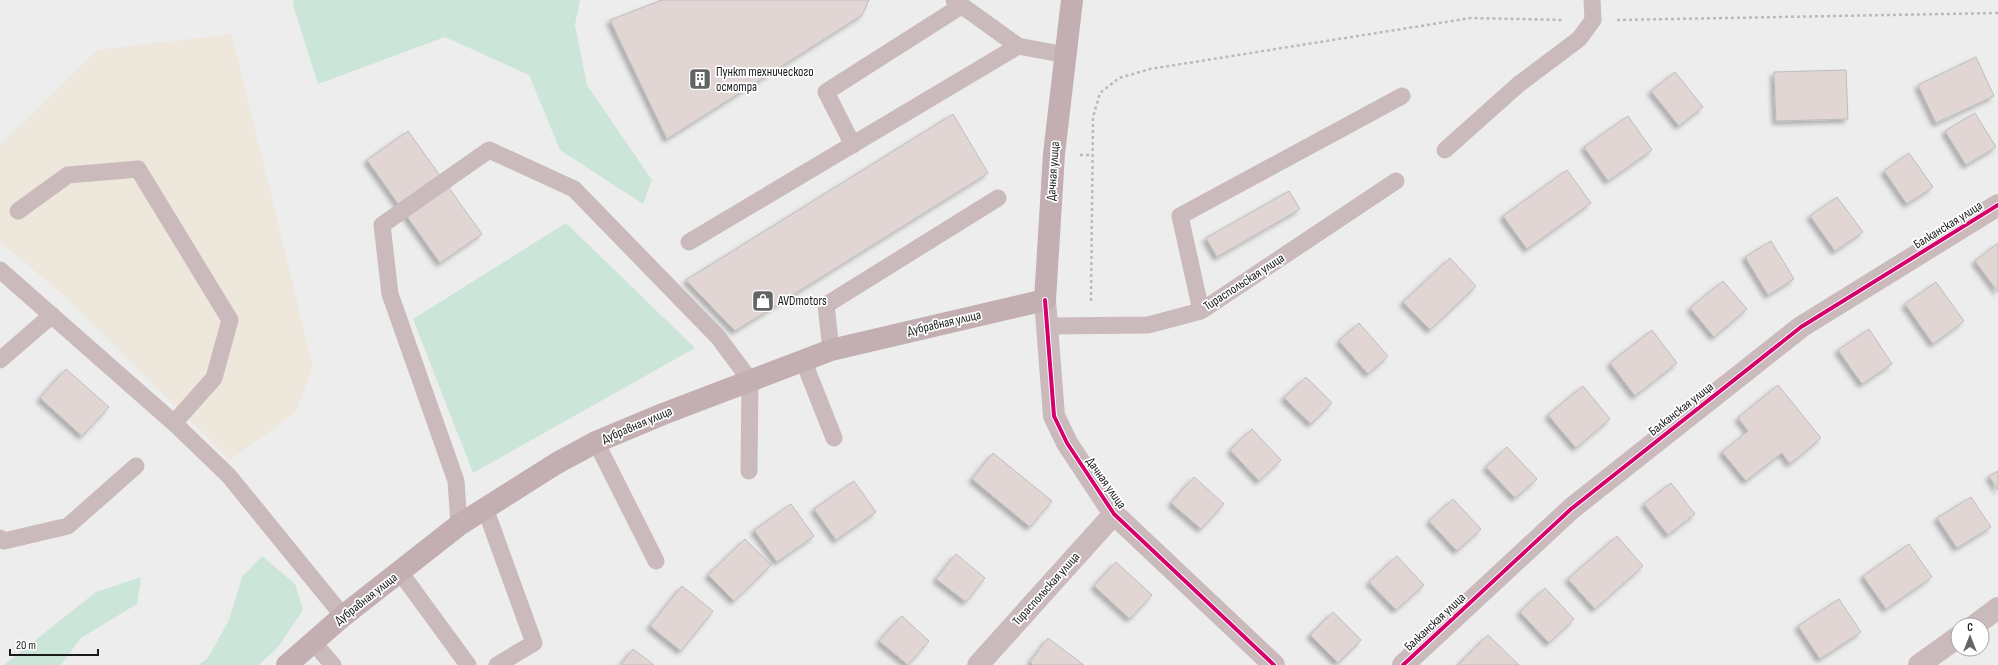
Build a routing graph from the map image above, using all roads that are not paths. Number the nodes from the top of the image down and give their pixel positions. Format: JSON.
{"nodes":[{"id":1,"x":1072,"y":0,"type":"edge"},
{"id":2,"x":1592,"y":0,"type":"edge"},
{"id":3,"x":958,"y":3,"type":"edge"},
{"id":4,"x":1018,"y":46,"type":"junction"},
{"id":5,"x":1066,"y":55,"type":"junction"},
{"id":6,"x":1402,"y":96,"type":"dead end"},
{"id":7,"x":853,"y":145,"type":"junction"},
{"id":8,"x":1445,"y":150,"type":"dead end"},
{"id":9,"x":1396,"y":181,"type":"dead end"},
{"id":10,"x":998,"y":198,"type":"dead end"},
{"id":11,"x":1998,"y":205,"type":"edge"},
{"id":12,"x":18,"y":211,"type":"dead end"},
{"id":13,"x":689,"y":242,"type":"dead end"},
{"id":14,"x":0,"y":270,"type":"edge"},
{"id":15,"x":1044,"y":300,"type":"junction"},
{"id":16,"x":1201,"y":311,"type":"junction"},
{"id":17,"x":52,"y":315,"type":"junction"},
{"id":18,"x":1047,"y":326,"type":"junction"},
{"id":19,"x":831,"y":350,"type":"junction"},
{"id":20,"x":0,"y":360,"type":"edge"},
{"id":21,"x":803,"y":360,"type":"junction"},
{"id":22,"x":750,"y":380,"type":"junction"},
{"id":23,"x":174,"y":423,"type":"junction"},
{"id":24,"x":834,"y":438,"type":"dead end"},
{"id":25,"x":596,"y":442,"type":"junction"},
{"id":26,"x":136,"y":466,"type":"dead end"},
{"id":27,"x":749,"y":471,"type":"dead end"},
{"id":28,"x":485,"y":508,"type":"junction"},
{"id":29,"x":1114,"y":514,"type":"junction"},
{"id":30,"x":459,"y":524,"type":"junction"},
{"id":31,"x":0,"y":538,"type":"edge"},
{"id":32,"x":656,"y":561,"type":"dead end"},
{"id":33,"x":400,"y":572,"type":"junction"},
{"id":34,"x":1998,"y":608,"type":"edge"},
{"id":35,"x":343,"y":616,"type":"junction"},
{"id":36,"x":1986,"y":617,"type":"edge"},
{"id":37,"x":314,"y":642,"type":"junction"},
{"id":38,"x":1950,"y":643,"type":"edge"},
{"id":39,"x":287,"y":665,"type":"edge"},
{"id":40,"x":333,"y":665,"type":"edge"},
{"id":41,"x":468,"y":665,"type":"edge"},
{"id":42,"x":497,"y":665,"type":"edge"},
{"id":43,"x":978,"y":665,"type":"edge"},
{"id":44,"x":1274,"y":665,"type":"edge"},
{"id":45,"x":1403,"y":665,"type":"edge"},
{"id":46,"x":1919,"y":665,"type":"edge"}],
"edges":[{"from":1,"to":5,"type":"main road","name":"Дачная улица"},
{"from":2,"to":8,"type":"lane"},
{"from":3,"to":4,"type":"lane"},
{"from":3,"to":7,"type":"lane"},
{"from":4,"to":5,"type":"lane"},
{"from":4,"to":7,"type":"lane"},
{"from":5,"to":15,"type":"main road","name":"Дачная улица"},
{"from":6,"to":16,"type":"lane"},
{"from":7,"to":13,"type":"lane"},
{"from":9,"to":16,"type":"lane","name":"Тираспольская улица"},
{"from":10,"to":19,"type":"lane"},
{"from":11,"to":45,"type":"street","name":"Балканская улица"},
{"from":12,"to":23,"type":"lane"},
{"from":14,"to":17,"type":"lane"},
{"from":15,"to":18,"type":"street","name":"Дачная улица"},
{"from":15,"to":19,"type":"main road","name":"Дубравная улица"},
{"from":16,"to":18,"type":"lane","name":"Тираспольская улица"},
{"from":17,"to":20,"type":"lane"},
{"from":17,"to":23,"type":"lane"},
{"from":18,"to":29,"type":"street","name":"Дачная улица"},
{"from":19,"to":21,"type":"main road","name":"Дубравная улица"},
{"from":21,"to":22,"type":"main road","name":"Дубравная улица"},
{"from":21,"to":24,"type":"lane"},
{"from":22,"to":25,"type":"main road","name":"Дубравная улица"},
{"from":22,"to":27,"type":"lane"},
{"from":22,"to":30,"type":"lane"},
{"from":23,"to":35,"type":"lane"},
{"from":25,"to":28,"type":"main road","name":"Дубравная улица"},
{"from":25,"to":32,"type":"lane"},
{"from":26,"to":31,"type":"lane"},
{"from":28,"to":30,"type":"main road","name":"Дубравная улица"},
{"from":28,"to":42,"type":"lane"},
{"from":29,"to":43,"type":"street","name":"Тираспольская улица"},
{"from":29,"to":44,"type":"street","name":"Дачная улица"},
{"from":30,"to":33,"type":"main road","name":"Дубравная улица"},
{"from":33,"to":35,"type":"main road","name":"Дубравная улица"},
{"from":33,"to":41,"type":"lane"},
{"from":34,"to":36,"type":"street"},
{"from":35,"to":37,"type":"main road","name":"Дубравная улица"},
{"from":37,"to":39,"type":"main road","name":"Дубравная улица"},
{"from":37,"to":40,"type":"lane"},
{"from":38,"to":46,"type":"street"}]}
